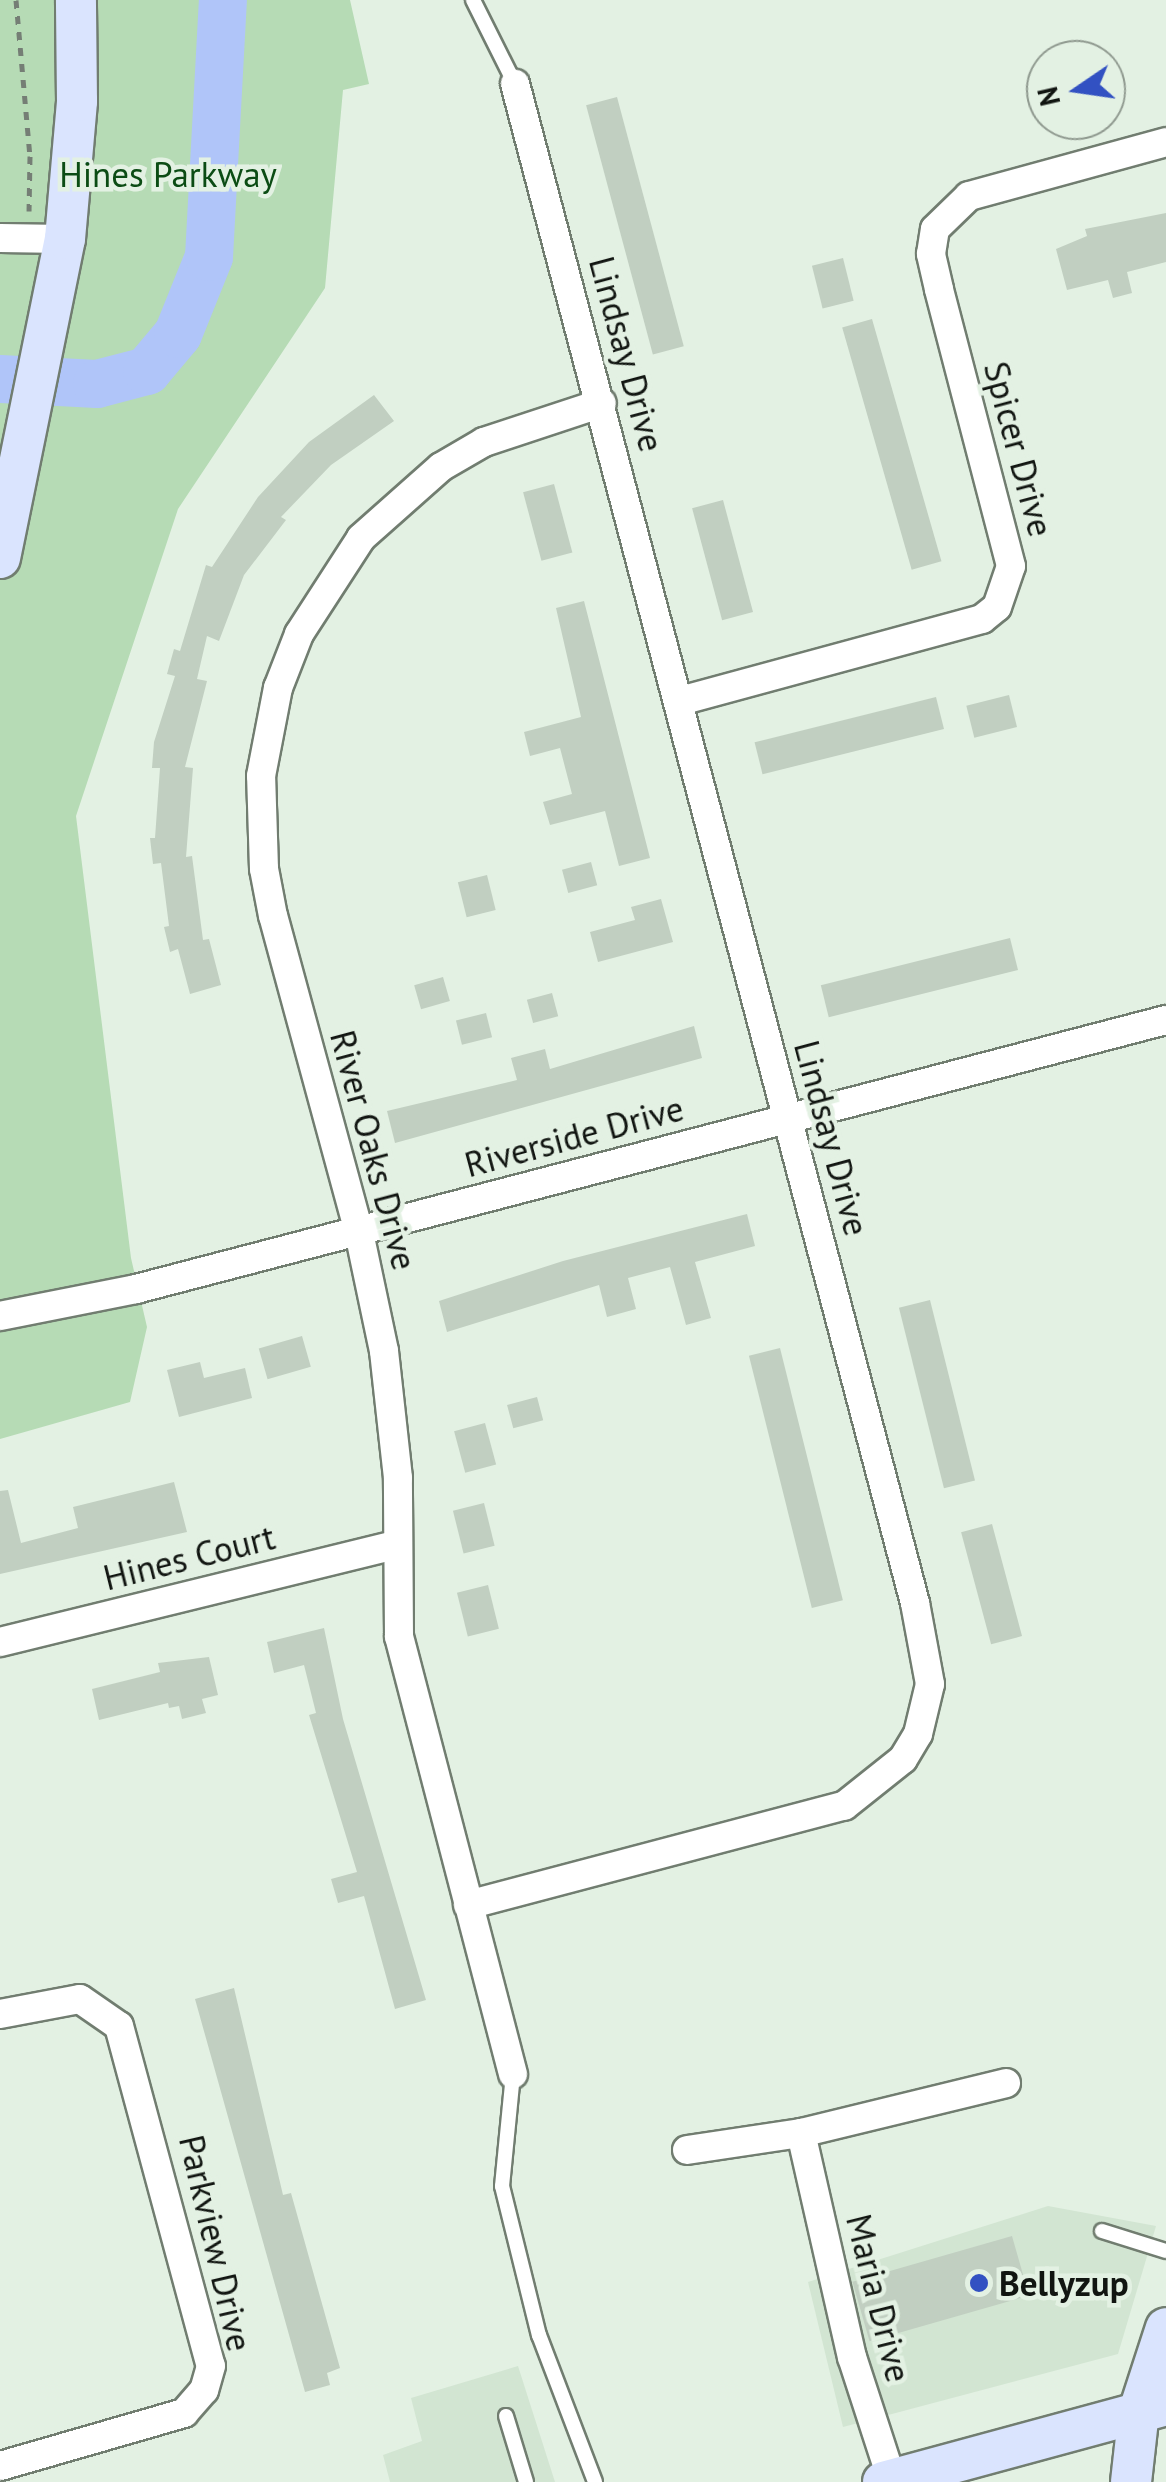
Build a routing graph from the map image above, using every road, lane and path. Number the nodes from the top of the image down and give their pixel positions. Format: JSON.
{"nodes":[{"id":1,"x":16,"y":0,"type":"edge"},
{"id":2,"x":76,"y":0,"type":"edge"},
{"id":3,"x":472,"y":0,"type":"edge"},
{"id":4,"x":516,"y":84,"type":"joint"},
{"id":5,"x":1166,"y":142,"type":"edge"},
{"id":6,"x":31,"y":239,"type":"edge"},
{"id":7,"x":602,"y":403,"type":"junction"},
{"id":8,"x":0,"y":558,"type":"edge"},
{"id":9,"x":680,"y":702,"type":"junction"},
{"id":10,"x":1166,"y":1020,"type":"edge"},
{"id":11,"x":788,"y":1118,"type":"junction"},
{"id":12,"x":359,"y":1232,"type":"junction"},
{"id":13,"x":0,"y":1316,"type":"edge"},
{"id":14,"x":396,"y":1545,"type":"junction"},
{"id":15,"x":0,"y":1642,"type":"edge"},
{"id":16,"x":468,"y":1905,"type":"junction"},
{"id":17,"x":0,"y":2014,"type":"edge"},
{"id":18,"x":513,"y":2074,"type":"joint"},
{"id":19,"x":1006,"y":2083,"type":"dead end"},
{"id":20,"x":801,"y":2133,"type":"junction"},
{"id":21,"x":687,"y":2150,"type":"dead end"},
{"id":22,"x":1102,"y":2231,"type":"dead end"},
{"id":23,"x":1166,"y":2251,"type":"edge"},
{"id":24,"x":1166,"y":2328,"type":"edge"},
{"id":25,"x":1152,"y":2408,"type":"edge"},
{"id":26,"x":506,"y":2416,"type":"dead end"},
{"id":27,"x":0,"y":2466,"type":"edge"},
{"id":28,"x":899,"y":2480,"type":"edge"},
{"id":29,"x":526,"y":2482,"type":"edge"},
{"id":30,"x":595,"y":2482,"type":"edge"},
{"id":31,"x":1132,"y":2482,"type":"edge"}],
"edges":[{"from":1,"to":6,"type":"path"},
{"from":2,"to":6,"type":"street"},
{"from":3,"to":4,"type":"lane"},
{"from":4,"to":7,"type":"street","name":"Lindsay Drive"},
{"from":5,"to":9,"type":"street","name":"Spicer Drive"},
{"from":6,"to":8,"type":"street"},
{"from":7,"to":9,"type":"street","name":"Lindsay Drive"},
{"from":7,"to":12,"type":"street","name":"River Oaks Drive"},
{"from":9,"to":11,"type":"street","name":"Lindsay Drive"},
{"from":10,"to":11,"type":"street","name":"Riverside Drive"},
{"from":11,"to":12,"type":"street","name":"Riverside Drive"},
{"from":11,"to":16,"type":"street","name":"Lindsay Drive"},
{"from":12,"to":13,"type":"street","name":"Riverside Drive"},
{"from":12,"to":14,"type":"street","name":"River Oaks Drive"},
{"from":14,"to":15,"type":"street","name":"Hines Court"},
{"from":14,"to":16,"type":"street","name":"River Oaks Drive"},
{"from":16,"to":18,"type":"street","name":"River Oaks Drive"},
{"from":17,"to":27,"type":"street","name":"Parkview Drive"},
{"from":18,"to":30,"type":"lane"},
{"from":19,"to":20,"type":"street"},
{"from":20,"to":21,"type":"street"},
{"from":20,"to":28,"type":"street","name":"Maria Drive"},
{"from":22,"to":23,"type":"lane"},
{"from":24,"to":25,"type":"street"},
{"from":25,"to":28,"type":"street"},
{"from":25,"to":31,"type":"street"},
{"from":26,"to":29,"type":"lane"}]}
